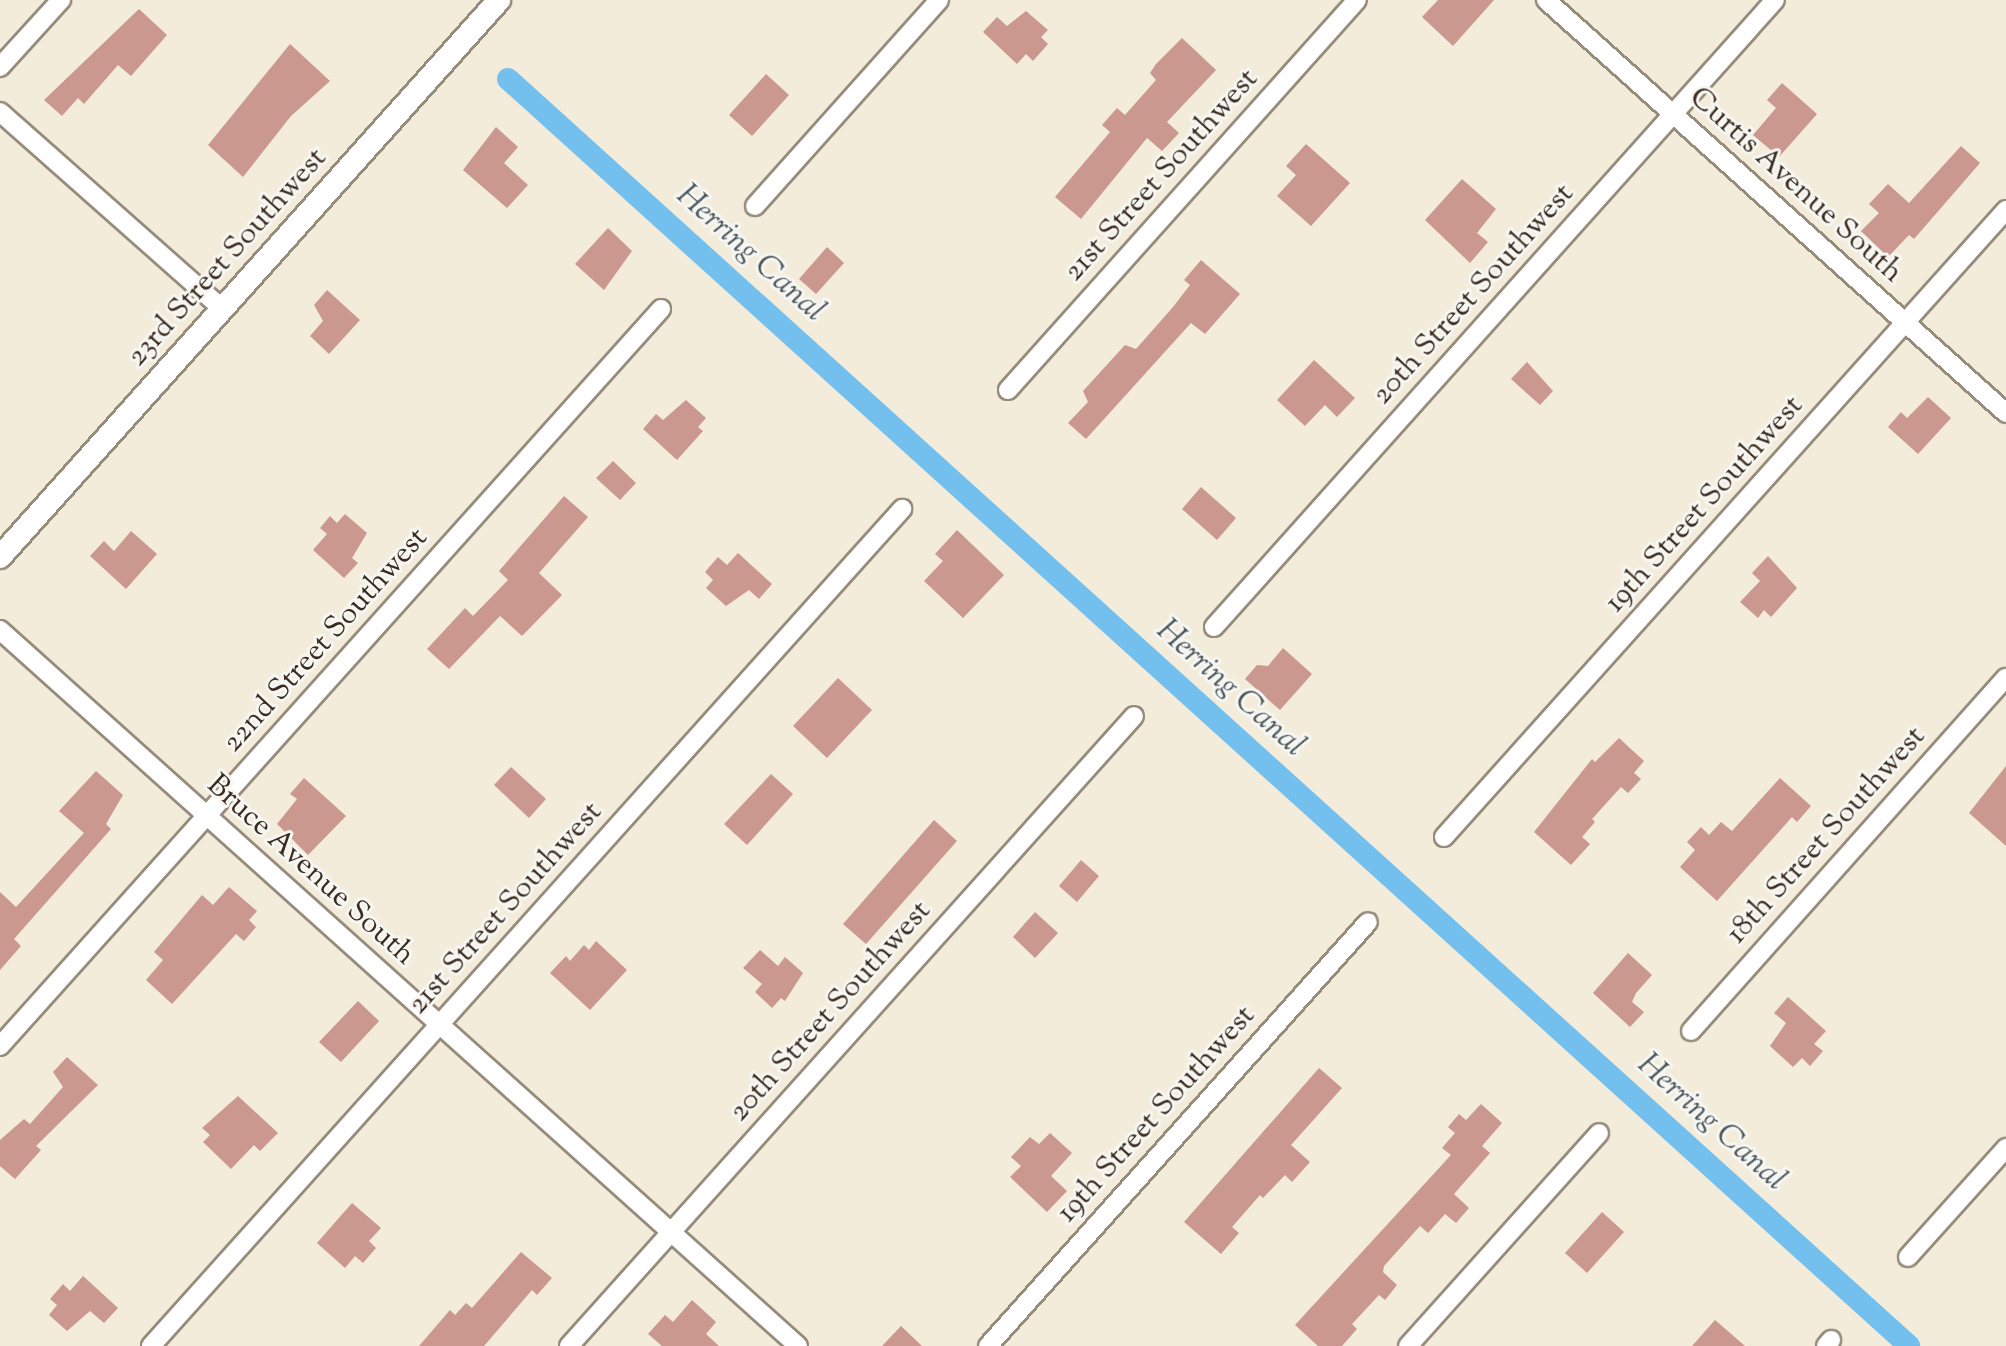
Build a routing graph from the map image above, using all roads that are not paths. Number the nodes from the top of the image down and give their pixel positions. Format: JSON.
{"nodes":[{"id":1,"x":61,"y":0,"type":"edge"},
{"id":2,"x":499,"y":0,"type":"edge"},
{"id":3,"x":939,"y":0,"type":"edge"},
{"id":4,"x":1357,"y":0,"type":"edge"},
{"id":5,"x":1546,"y":0,"type":"edge"},
{"id":6,"x":1775,"y":0,"type":"edge"},
{"id":7,"x":0,"y":67,"type":"edge"},
{"id":8,"x":0,"y":112,"type":"edge"},
{"id":9,"x":1674,"y":115,"type":"junction"},
{"id":10,"x":755,"y":206,"type":"dead end"},
{"id":11,"x":2006,"y":210,"type":"edge"},
{"id":12,"x":223,"y":309,"type":"junction"},
{"id":13,"x":661,"y":309,"type":"dead end"},
{"id":14,"x":1905,"y":322,"type":"junction"},
{"id":15,"x":1008,"y":390,"type":"dead end"},
{"id":16,"x":2006,"y":413,"type":"edge"},
{"id":17,"x":902,"y":509,"type":"dead end"},
{"id":18,"x":0,"y":557,"type":"edge"},
{"id":19,"x":1214,"y":627,"type":"dead end"},
{"id":20,"x":0,"y":630,"type":"edge"},
{"id":21,"x":2006,"y":678,"type":"edge"},
{"id":22,"x":1134,"y":716,"type":"dead end"},
{"id":23,"x":207,"y":816,"type":"junction"},
{"id":24,"x":1444,"y":837,"type":"dead end"},
{"id":25,"x":1368,"y":922,"type":"dead end"},
{"id":26,"x":439,"y":1025,"type":"junction"},
{"id":27,"x":1691,"y":1031,"type":"dead end"},
{"id":28,"x":0,"y":1046,"type":"edge"},
{"id":29,"x":1599,"y":1133,"type":"dead end"},
{"id":30,"x":2006,"y":1148,"type":"edge"},
{"id":31,"x":671,"y":1232,"type":"junction"},
{"id":32,"x":1908,"y":1257,"type":"dead end"},
{"id":33,"x":151,"y":1346,"type":"edge"},
{"id":34,"x":569,"y":1346,"type":"edge"},
{"id":35,"x":798,"y":1346,"type":"edge"},
{"id":36,"x":988,"y":1346,"type":"edge"},
{"id":37,"x":1408,"y":1346,"type":"edge"}],
"edges":[{"from":1,"to":7,"type":"street"},
{"from":2,"to":12,"type":"street","name":"23rd Street Southwest"},
{"from":3,"to":10,"type":"street"},
{"from":4,"to":15,"type":"street","name":"21st Street Southwest"},
{"from":5,"to":9,"type":"street","name":"Curtis Avenue South"},
{"from":6,"to":9,"type":"street","name":"20th Street Southwest"},
{"from":8,"to":12,"type":"street"},
{"from":9,"to":14,"type":"street","name":"Curtis Avenue South"},
{"from":9,"to":19,"type":"street","name":"20th Street Southwest"},
{"from":11,"to":14,"type":"street","name":"19th Street Southwest"},
{"from":12,"to":18,"type":"street","name":"23rd Street Southwest"},
{"from":13,"to":23,"type":"street","name":"22nd Street Southwest"},
{"from":14,"to":16,"type":"street","name":"Curtis Avenue South"},
{"from":14,"to":24,"type":"street","name":"19th Street Southwest"},
{"from":17,"to":26,"type":"street","name":"21st Street Southwest"},
{"from":20,"to":23,"type":"street","name":"Bruce Avenue South"},
{"from":21,"to":27,"type":"street","name":"18th Street Southwest"},
{"from":22,"to":31,"type":"street","name":"20th Street Southwest"},
{"from":23,"to":26,"type":"street","name":"Bruce Avenue South"},
{"from":23,"to":28,"type":"street","name":"22nd Street Southwest"},
{"from":25,"to":36,"type":"street","name":"19th Street Southwest"},
{"from":26,"to":31,"type":"street","name":"Bruce Avenue South"},
{"from":26,"to":33,"type":"street","name":"21st Street Southwest"},
{"from":29,"to":37,"type":"street"},
{"from":30,"to":32,"type":"street"},
{"from":31,"to":34,"type":"street","name":"20th Street Southwest"},
{"from":31,"to":35,"type":"street","name":"Bruce Avenue South"}]}
